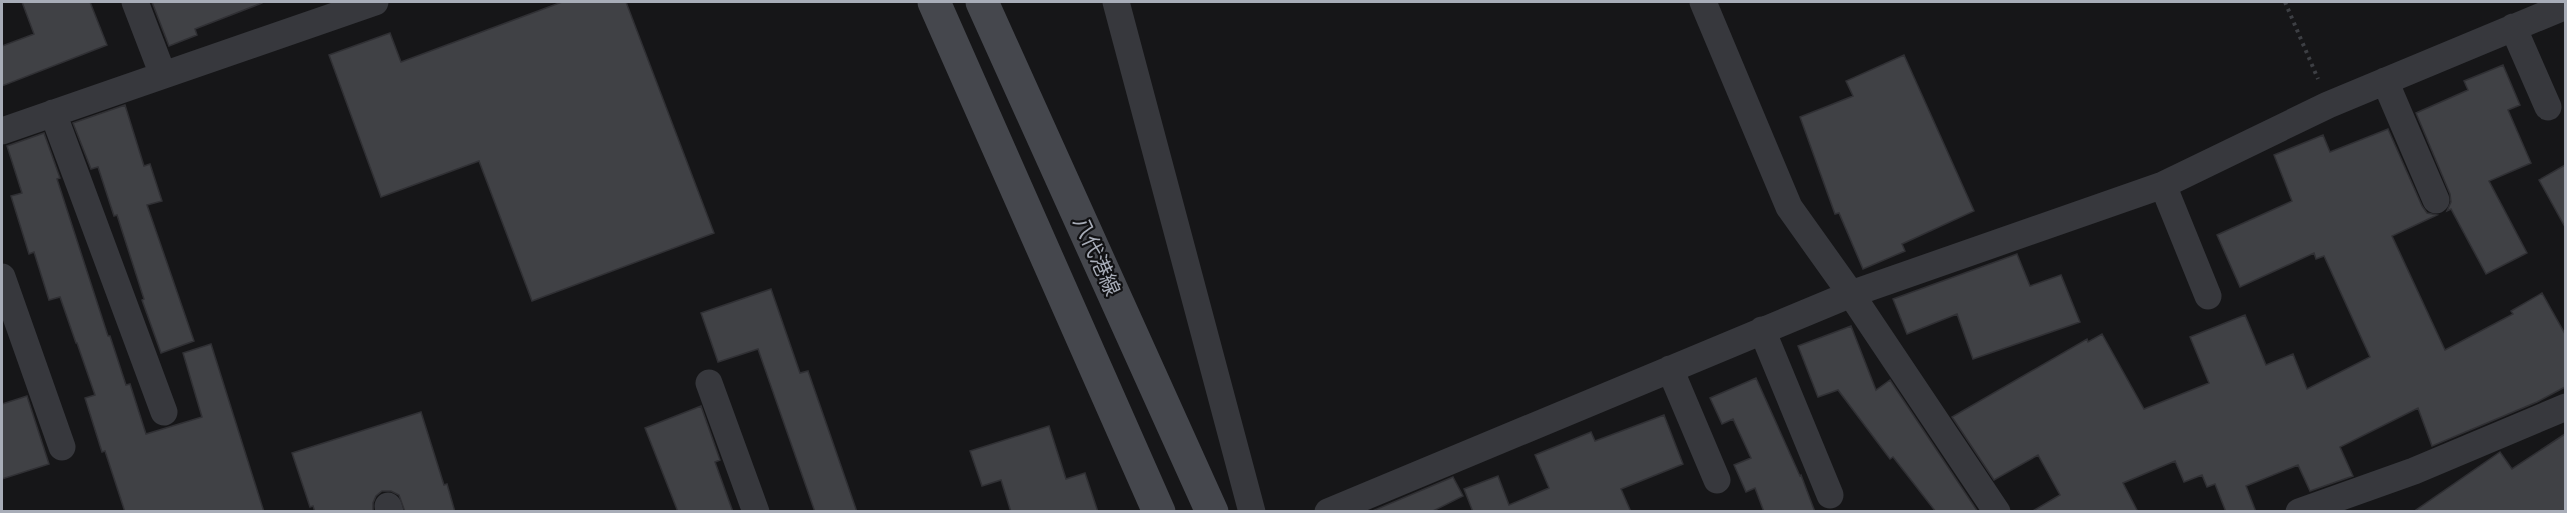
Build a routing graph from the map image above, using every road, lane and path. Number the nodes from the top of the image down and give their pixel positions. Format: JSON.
{"nodes":[{"id":1,"x":135,"y":2,"type":"edge"},
{"id":2,"x":375,"y":2,"type":"edge"},
{"id":3,"x":934,"y":2,"type":"edge"},
{"id":4,"x":982,"y":2,"type":"edge"},
{"id":5,"x":1116,"y":2,"type":"edge"},
{"id":6,"x":1703,"y":2,"type":"edge"},
{"id":7,"x":2285,"y":2,"type":"edge"},
{"id":8,"x":2565,"y":6,"type":"edge"},
{"id":9,"x":2513,"y":27,"type":"junction"},
{"id":10,"x":163,"y":75,"type":"junction"},
{"id":11,"x":2385,"y":81,"type":"junction"},
{"id":12,"x":2328,"y":105,"type":"junction"},
{"id":13,"x":2548,"y":107,"type":"dead end"},
{"id":14,"x":53,"y":113,"type":"junction"},
{"id":15,"x":2,"y":131,"type":"edge"},
{"id":16,"x":2163,"y":186,"type":"junction"},
{"id":17,"x":2436,"y":200,"type":"dead end"},
{"id":18,"x":2,"y":277,"type":"edge"},
{"id":19,"x":1851,"y":294,"type":"junction"},
{"id":20,"x":2208,"y":296,"type":"dead end"},
{"id":21,"x":1762,"y":330,"type":"junction"},
{"id":22,"x":1670,"y":369,"type":"junction"},
{"id":23,"x":709,"y":383,"type":"dead end"},
{"id":24,"x":2565,"y":407,"type":"edge"},
{"id":25,"x":164,"y":412,"type":"dead end"},
{"id":26,"x":62,"y":447,"type":"dead end"},
{"id":27,"x":1717,"y":480,"type":"dead end"},
{"id":28,"x":1830,"y":495,"type":"dead end"},
{"id":29,"x":756,"y":512,"type":"edge"},
{"id":30,"x":1159,"y":512,"type":"edge"},
{"id":31,"x":1212,"y":512,"type":"edge"},
{"id":32,"x":1252,"y":512,"type":"edge"},
{"id":33,"x":1328,"y":512,"type":"edge"},
{"id":34,"x":1996,"y":512,"type":"edge"},
{"id":35,"x":2299,"y":512,"type":"edge"}],
"edges":[{"from":1,"to":10,"type":"street"},
{"from":2,"to":10,"type":"street"},
{"from":3,"to":30,"type":"main road"},
{"from":4,"to":31,"type":"main road","name":"八代港線"},
{"from":5,"to":32,"type":"street"},
{"from":6,"to":19,"type":"street"},
{"from":7,"to":12,"type":"path"},
{"from":8,"to":9,"type":"street"},
{"from":9,"to":11,"type":"street"},
{"from":9,"to":13,"type":"street"},
{"from":10,"to":14,"type":"street"},
{"from":11,"to":12,"type":"street"},
{"from":11,"to":17,"type":"street"},
{"from":12,"to":16,"type":"street"},
{"from":14,"to":15,"type":"street"},
{"from":14,"to":25,"type":"street"},
{"from":16,"to":19,"type":"street"},
{"from":16,"to":20,"type":"street"},
{"from":18,"to":26,"type":"street"},
{"from":19,"to":21,"type":"street"},
{"from":19,"to":34,"type":"street"},
{"from":21,"to":22,"type":"street"},
{"from":21,"to":28,"type":"street"},
{"from":22,"to":27,"type":"street"},
{"from":22,"to":33,"type":"street"},
{"from":23,"to":29,"type":"street"},
{"from":24,"to":35,"type":"street"}]}
